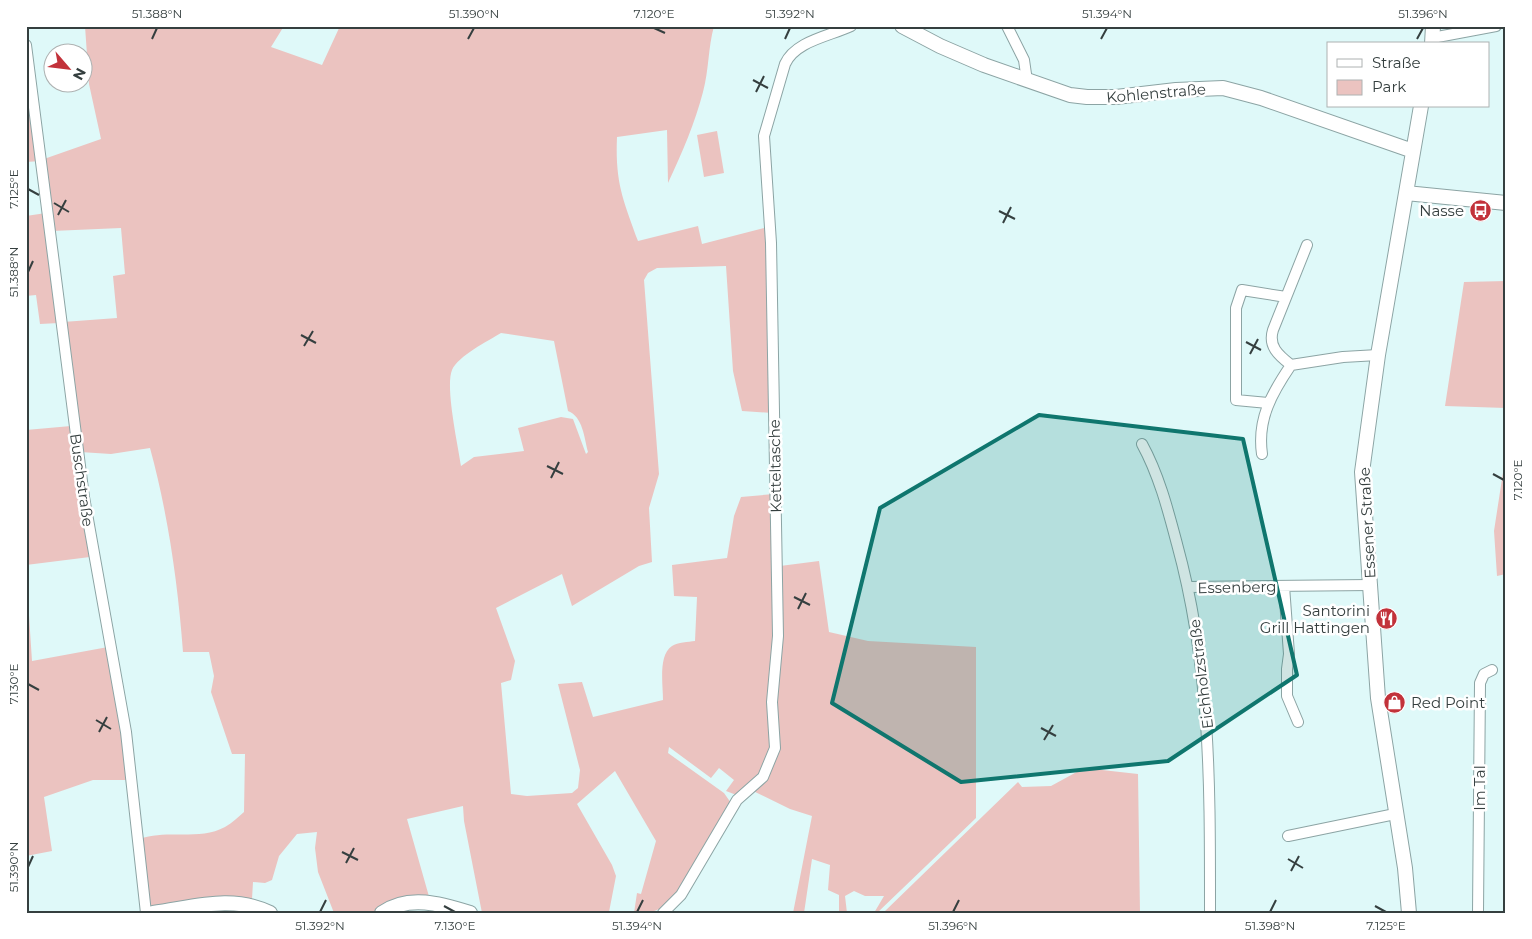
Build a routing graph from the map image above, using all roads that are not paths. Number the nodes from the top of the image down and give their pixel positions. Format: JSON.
{"nodes":[{"id":1,"x":851,"y":26,"type":"edge"},
{"id":2,"x":902,"y":26,"type":"edge"},
{"id":3,"x":1008,"y":26,"type":"edge"},
{"id":4,"x":1496,"y":26,"type":"edge"},
{"id":5,"x":1432,"y":36,"type":"edge"},
{"id":6,"x":26,"y":45,"type":"edge"},
{"id":7,"x":1028,"y":81,"type":"junction"},
{"id":8,"x":1421,"y":108,"type":"edge"},
{"id":9,"x":1413,"y":151,"type":"junction"},
{"id":10,"x":1406,"y":193,"type":"junction"},
{"id":11,"x":1506,"y":203,"type":"edge"},
{"id":12,"x":1308,"y":245,"type":"dead end"},
{"id":13,"x":1286,"y":298,"type":"junction"},
{"id":14,"x":1378,"y":355,"type":"junction"},
{"id":15,"x":1291,"y":364,"type":"junction"},
{"id":16,"x":1268,"y":403,"type":"junction"},
{"id":17,"x":1142,"y":444,"type":"dead end"},
{"id":18,"x":1262,"y":454,"type":"dead end"},
{"id":19,"x":1370,"y":585,"type":"junction"},
{"id":20,"x":1284,"y":586,"type":"junction"},
{"id":21,"x":1189,"y":587,"type":"junction"},
{"id":22,"x":1492,"y":670,"type":"dead end"},
{"id":23,"x":1298,"y":722,"type":"dead end"},
{"id":24,"x":1395,"y":814,"type":"junction"},
{"id":25,"x":1288,"y":836,"type":"dead end"},
{"id":26,"x":146,"y":913,"type":"edge"},
{"id":27,"x":153,"y":913,"type":"edge"},
{"id":28,"x":270,"y":913,"type":"edge"},
{"id":29,"x":382,"y":913,"type":"edge"},
{"id":30,"x":470,"y":913,"type":"edge"},
{"id":31,"x":663,"y":913,"type":"edge"},
{"id":32,"x":1210,"y":913,"type":"edge"},
{"id":33,"x":1409,"y":913,"type":"edge"},
{"id":34,"x":1478,"y":913,"type":"edge"}],
"edges":[{"from":1,"to":31,"type":"street","name":"Ketteltasche"},
{"from":2,"to":7,"type":"street","name":"Kohlenstraße"},
{"from":3,"to":7,"type":"street"},
{"from":4,"to":5,"type":"street"},
{"from":6,"to":26,"type":"street","name":"Buschstraße"},
{"from":7,"to":9,"type":"street","name":"Kohlenstraße"},
{"from":8,"to":9,"type":"street","name":"Essener Straße"},
{"from":9,"to":10,"type":"street","name":"Essener Straße"},
{"from":10,"to":11,"type":"street"},
{"from":10,"to":14,"type":"street","name":"Essener Straße"},
{"from":12,"to":13,"type":"street"},
{"from":13,"to":15,"type":"street"},
{"from":13,"to":16,"type":"street"},
{"from":14,"to":15,"type":"street"},
{"from":14,"to":19,"type":"street","name":"Essener Straße"},
{"from":15,"to":16,"type":"street"},
{"from":16,"to":18,"type":"street"},
{"from":17,"to":21,"type":"street","name":"Eichholzstraße"},
{"from":19,"to":20,"type":"street","name":"Essenberg"},
{"from":19,"to":24,"type":"street","name":"Essener Straße"},
{"from":20,"to":21,"type":"street","name":"Essenberg"},
{"from":20,"to":23,"type":"street","name":"Essenberg"},
{"from":21,"to":32,"type":"street","name":"Eichholzstraße"},
{"from":22,"to":34,"type":"street","name":"Im Tal"},
{"from":24,"to":25,"type":"street"},
{"from":24,"to":33,"type":"street","name":"Essener Straße"},
{"from":27,"to":28,"type":"street"},
{"from":29,"to":30,"type":"street"}]}
